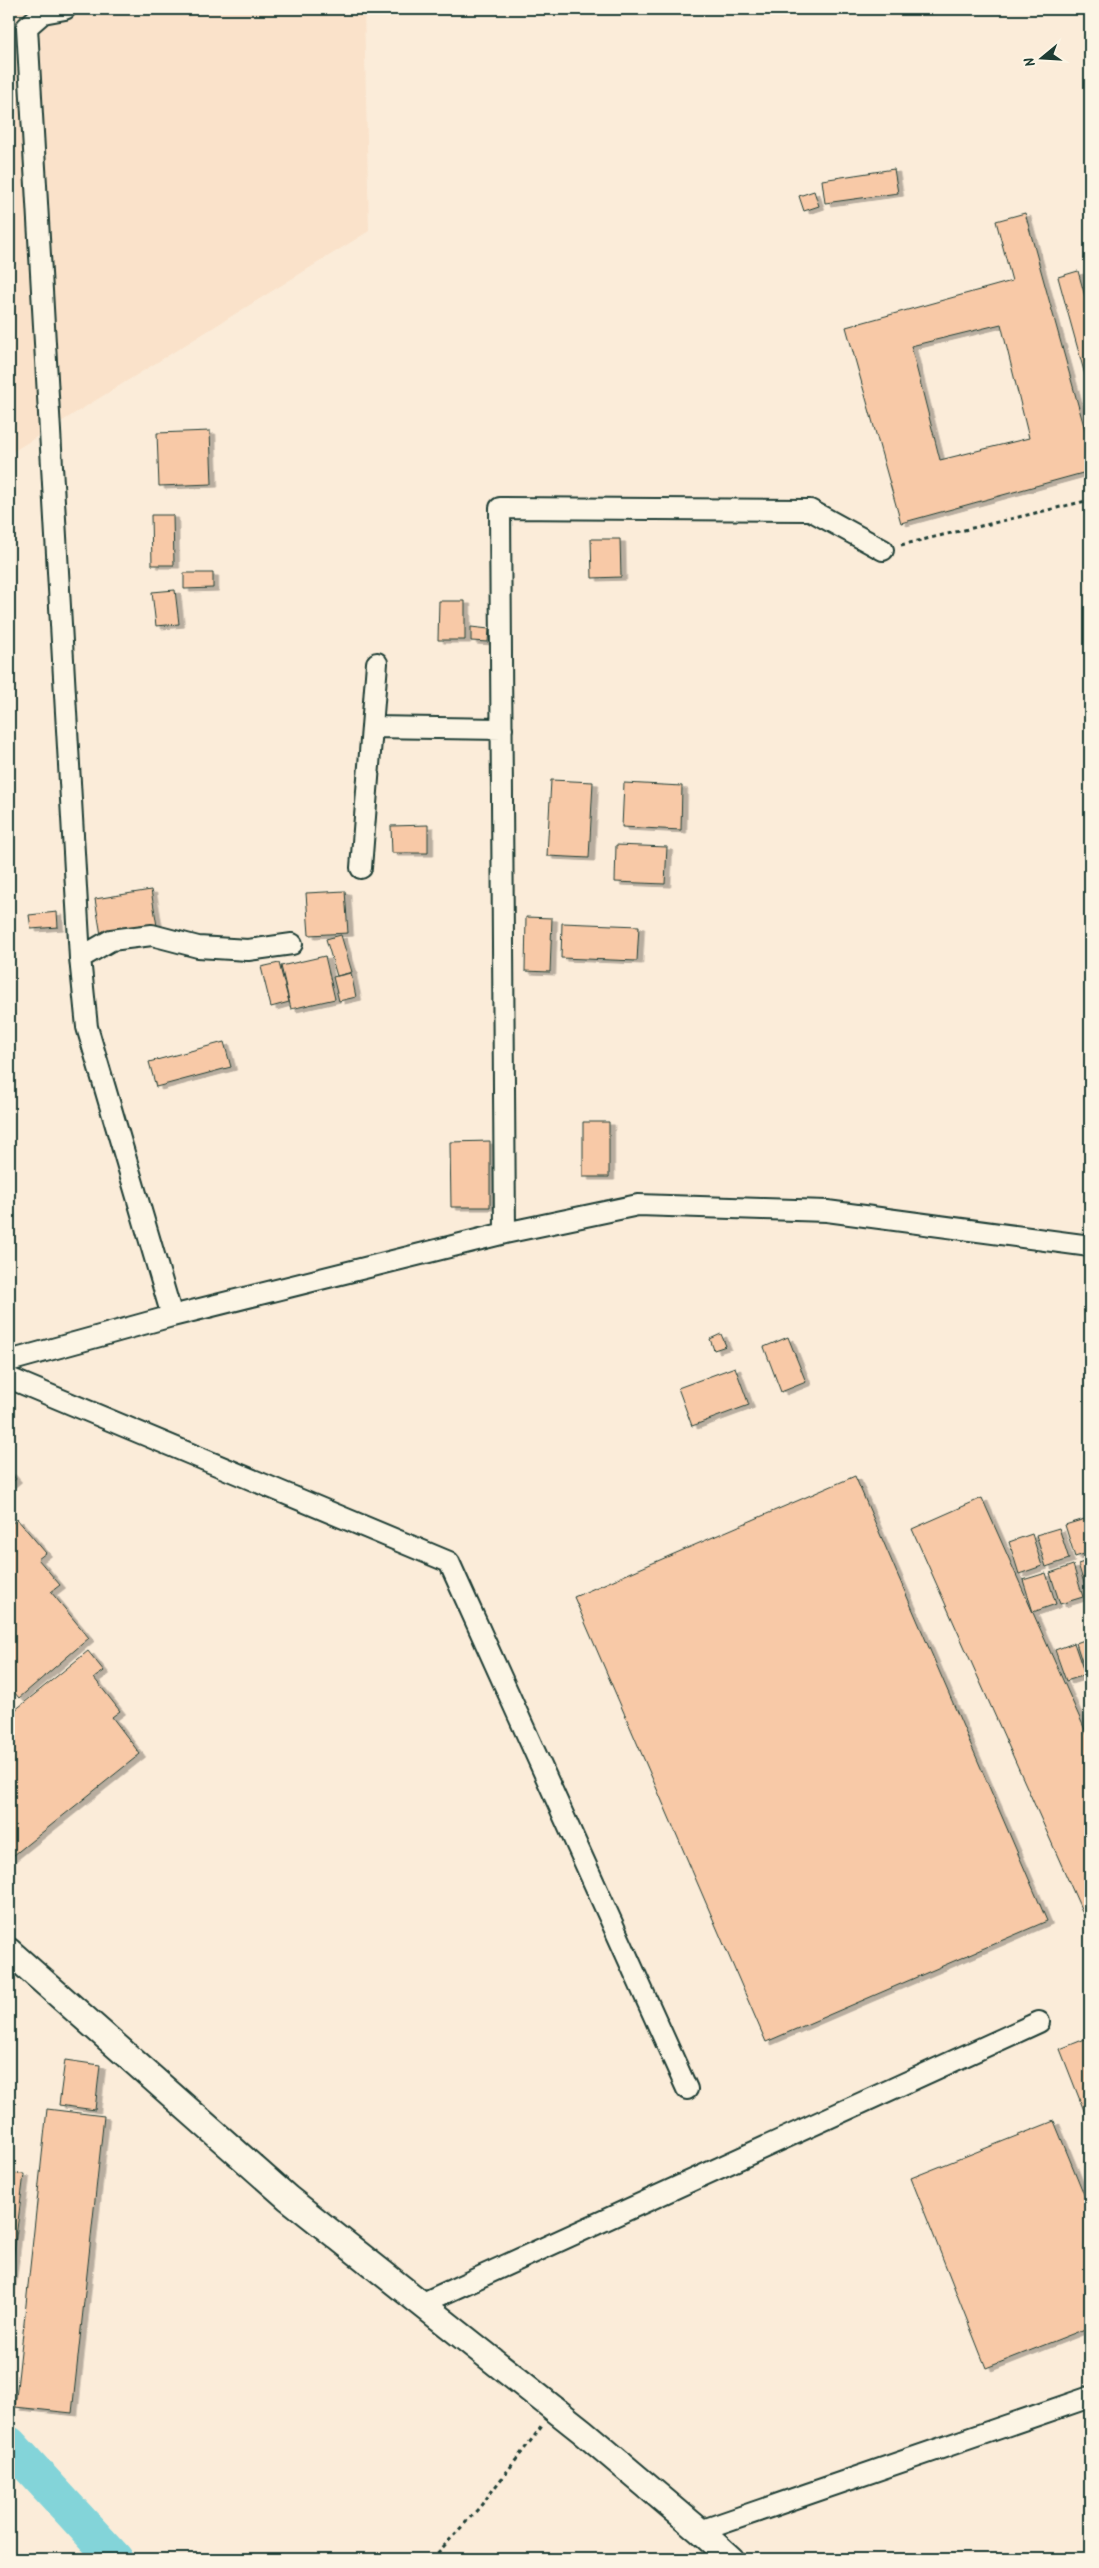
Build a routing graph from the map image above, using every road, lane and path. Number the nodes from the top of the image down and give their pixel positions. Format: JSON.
{"nodes":[{"id":1,"x":65,"y":9,"type":"edge"},
{"id":2,"x":1090,"y":500,"type":"edge"},
{"id":3,"x":883,"y":550,"type":"joint"},
{"id":4,"x":376,"y":663,"type":"dead end"},
{"id":5,"x":372,"y":727,"type":"junction"},
{"id":6,"x":502,"y":729,"type":"junction"},
{"id":7,"x":361,"y":868,"type":"dead end"},
{"id":8,"x":292,"y":944,"type":"dead end"},
{"id":9,"x":80,"y":958,"type":"junction"},
{"id":10,"x":505,"y":1233,"type":"junction"},
{"id":11,"x":1090,"y":1246,"type":"edge"},
{"id":12,"x":172,"y":1316,"type":"junction"},
{"id":13,"x":9,"y":1361,"type":"edge"},
{"id":14,"x":9,"y":1378,"type":"edge"},
{"id":15,"x":9,"y":1951,"type":"edge"},
{"id":16,"x":1039,"y":2022,"type":"dead end"},
{"id":17,"x":686,"y":2089,"type":"dead end"},
{"id":18,"x":423,"y":2303,"type":"junction"},
{"id":19,"x":1090,"y":2397,"type":"edge"},
{"id":20,"x":555,"y":2410,"type":"junction"},
{"id":21,"x":700,"y":2530,"type":"junction"},
{"id":22,"x":432,"y":2559,"type":"edge"},
{"id":23,"x":731,"y":2559,"type":"edge"}],
"edges":[{"from":1,"to":9,"type":"street"},
{"from":2,"to":3,"type":"path"},
{"from":3,"to":6,"type":"street"},
{"from":4,"to":5,"type":"street"},
{"from":5,"to":6,"type":"street"},
{"from":5,"to":7,"type":"street"},
{"from":6,"to":10,"type":"street"},
{"from":8,"to":9,"type":"street"},
{"from":9,"to":12,"type":"street"},
{"from":10,"to":11,"type":"street"},
{"from":10,"to":12,"type":"street"},
{"from":12,"to":13,"type":"street"},
{"from":14,"to":17,"type":"street"},
{"from":15,"to":18,"type":"main road"},
{"from":16,"to":18,"type":"street"},
{"from":18,"to":20,"type":"main road"},
{"from":19,"to":21,"type":"street"},
{"from":20,"to":21,"type":"main road"},
{"from":20,"to":22,"type":"path"},
{"from":21,"to":23,"type":"main road"}]}
